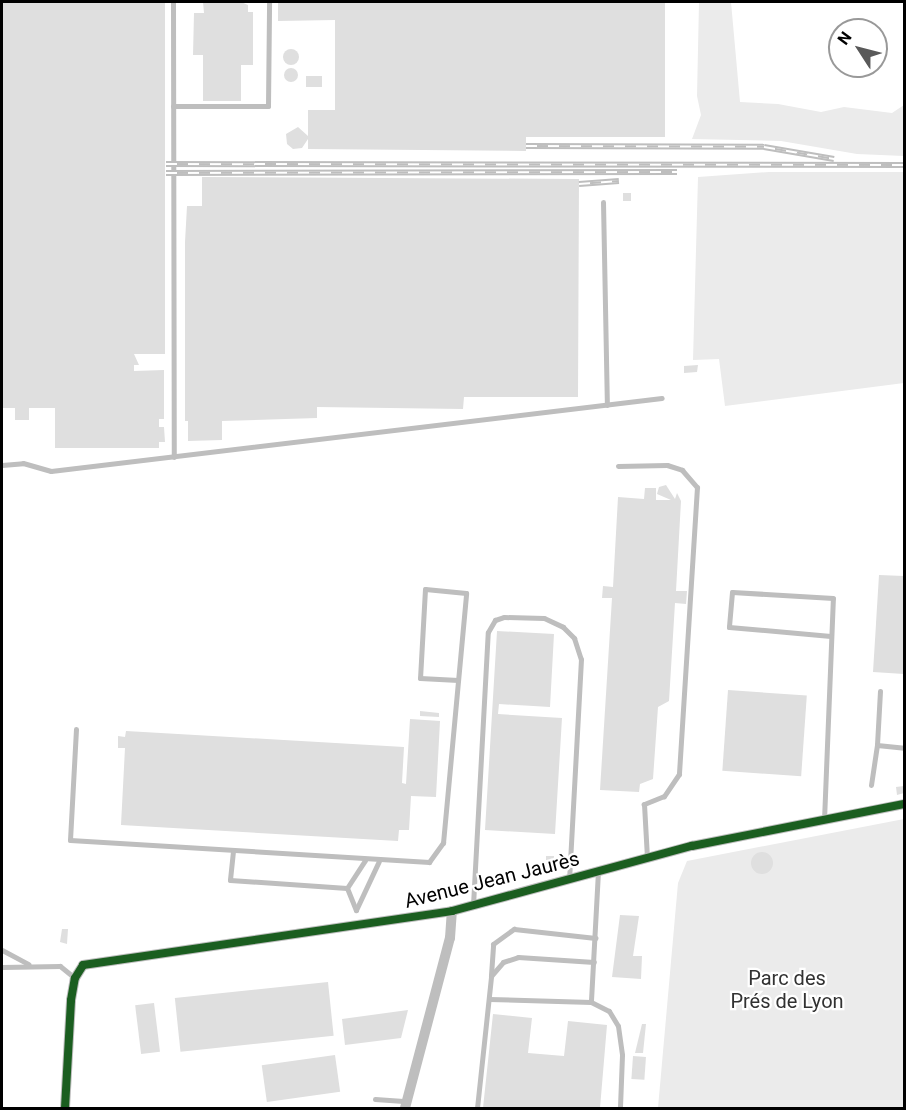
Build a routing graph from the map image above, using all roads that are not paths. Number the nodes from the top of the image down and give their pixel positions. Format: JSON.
{"nodes":[{"id":1,"x":173,"y":2,"type":"edge"},
{"id":2,"x":268,"y":2,"type":"edge"},
{"id":3,"x":173,"y":106,"type":"junction"},
{"id":4,"x":603,"y":202,"type":"dead end"},
{"id":5,"x":662,"y":398,"type":"dead end"},
{"id":6,"x":606,"y":405,"type":"junction"},
{"id":7,"x":174,"y":457,"type":"junction"},
{"id":8,"x":2,"y":465,"type":"edge"},
{"id":9,"x":618,"y":466,"type":"dead end"},
{"id":10,"x":831,"y":636,"type":"junction"},
{"id":11,"x":458,"y":680,"type":"junction"},
{"id":12,"x":880,"y":692,"type":"dead end"},
{"id":13,"x":76,"y":729,"type":"dead end"},
{"id":14,"x":877,"y":745,"type":"junction"},
{"id":15,"x":904,"y":748,"type":"edge"},
{"id":16,"x":870,"y":785,"type":"dead end"},
{"id":17,"x":904,"y":804,"type":"edge"},
{"id":18,"x":824,"y":820,"type":"junction"},
{"id":19,"x":233,"y":851,"type":"junction"},
{"id":20,"x":647,"y":858,"type":"junction"},
{"id":21,"x":365,"y":860,"type":"junction"},
{"id":22,"x":379,"y":861,"type":"junction"},
{"id":23,"x":598,"y":872,"type":"junction"},
{"id":24,"x":569,"y":879,"type":"junction"},
{"id":25,"x":347,"y":888,"type":"junction"},
{"id":26,"x":473,"y":905,"type":"junction"},
{"id":27,"x":356,"y":909,"type":"junction"},
{"id":28,"x":452,"y":911,"type":"junction"},
{"id":29,"x":359,"y":926,"type":"junction"},
{"id":30,"x":596,"y":938,"type":"junction"},
{"id":31,"x":2,"y":950,"type":"edge"},
{"id":32,"x":594,"y":962,"type":"junction"},
{"id":33,"x":28,"y":964,"type":"junction"},
{"id":34,"x":2,"y":968,"type":"edge"},
{"id":35,"x":491,"y":976,"type":"junction"},
{"id":36,"x":75,"y":978,"type":"junction"},
{"id":37,"x":489,"y":999,"type":"junction"},
{"id":38,"x":591,"y":1002,"type":"junction"},
{"id":39,"x":375,"y":1100,"type":"dead end"},
{"id":40,"x":406,"y":1105,"type":"edge"},
{"id":41,"x":65,"y":1108,"type":"edge"},
{"id":42,"x":477,"y":1108,"type":"edge"},
{"id":43,"x":620,"y":1108,"type":"edge"}],
"edges":[{"from":1,"to":3,"type":"lane"},
{"from":2,"to":3,"type":"lane"},
{"from":3,"to":7,"type":"lane"},
{"from":4,"to":6,"type":"lane"},
{"from":5,"to":6,"type":"lane"},
{"from":6,"to":7,"type":"lane"},
{"from":7,"to":8,"type":"lane"},
{"from":9,"to":20,"type":"lane"},
{"from":10,"to":10,"type":"lane"},
{"from":10,"to":18,"type":"lane"},
{"from":11,"to":11,"type":"lane"},
{"from":11,"to":22,"type":"lane"},
{"from":12,"to":14,"type":"lane"},
{"from":13,"to":19,"type":"lane"},
{"from":14,"to":15,"type":"lane"},
{"from":14,"to":16,"type":"lane"},
{"from":17,"to":18,"type":"street","name":"Avenue Jean Jaurès"},
{"from":18,"to":20,"type":"street","name":"Avenue Jean Jaurès"},
{"from":19,"to":21,"type":"lane"},
{"from":19,"to":25,"type":"lane"},
{"from":20,"to":23,"type":"street","name":"Avenue Jean Jaurès"},
{"from":21,"to":22,"type":"lane"},
{"from":21,"to":25,"type":"lane"},
{"from":22,"to":27,"type":"lane"},
{"from":23,"to":24,"type":"street","name":"Avenue Jean Jaurès"},
{"from":23,"to":30,"type":"lane"},
{"from":24,"to":26,"type":"street","name":"Avenue Jean Jaurès"},
{"from":24,"to":26,"type":"lane"},
{"from":25,"to":27,"type":"lane"},
{"from":26,"to":28,"type":"street","name":"Avenue Jean Jaurès"},
{"from":27,"to":29,"type":"lane"},
{"from":28,"to":29,"type":"street","name":"Avenue Jean Jaurès"},
{"from":28,"to":40,"type":"street"},
{"from":29,"to":36,"type":"street","name":"Avenue Jean Jaurès"},
{"from":30,"to":32,"type":"lane"},
{"from":30,"to":35,"type":"lane"},
{"from":31,"to":33,"type":"lane"},
{"from":32,"to":35,"type":"lane"},
{"from":32,"to":38,"type":"lane"},
{"from":33,"to":34,"type":"lane"},
{"from":33,"to":36,"type":"lane"},
{"from":35,"to":37,"type":"lane"},
{"from":36,"to":41,"type":"street"},
{"from":37,"to":38,"type":"lane"},
{"from":37,"to":42,"type":"lane"},
{"from":38,"to":43,"type":"lane"},
{"from":39,"to":40,"type":"lane"}]}
